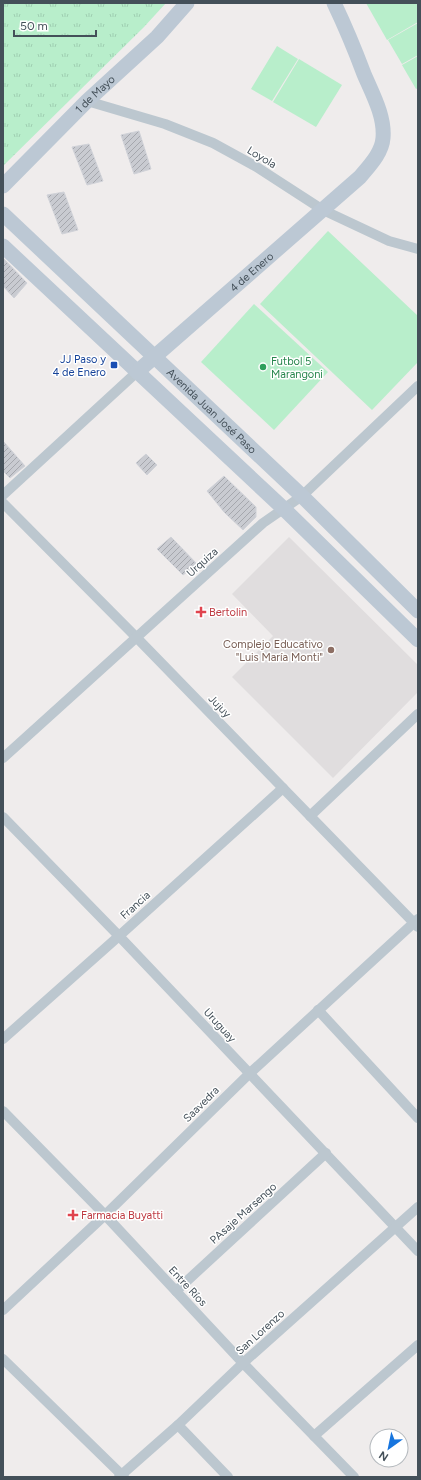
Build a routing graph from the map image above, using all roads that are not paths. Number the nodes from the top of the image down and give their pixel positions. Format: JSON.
{"nodes":[{"id":1,"x":188,"y":3,"type":"edge"},
{"id":2,"x":334,"y":3,"type":"edge"},
{"id":3,"x":87,"y":101,"type":"junction"},
{"id":4,"x":3,"y":186,"type":"edge"},
{"id":5,"x":323,"y":210,"type":"junction"},
{"id":6,"x":3,"y":214,"type":"edge"},
{"id":7,"x":3,"y":246,"type":"edge"},
{"id":8,"x":418,"y":249,"type":"edge"},
{"id":9,"x":155,"y":357,"type":"junction"},
{"id":10,"x":137,"y":372,"type":"junction"},
{"id":11,"x":418,"y":386,"type":"edge"},
{"id":12,"x":3,"y":495,"type":"edge"},
{"id":13,"x":302,"y":496,"type":"junction"},
{"id":14,"x":3,"y":503,"type":"edge"},
{"id":15,"x":284,"y":509,"type":"junction"},
{"id":16,"x":418,"y":611,"type":"edge"},
{"id":17,"x":137,"y":638,"type":"junction"},
{"id":18,"x":418,"y":640,"type":"edge"},
{"id":19,"x":418,"y":714,"type":"edge"},
{"id":20,"x":3,"y":758,"type":"edge"},
{"id":21,"x":283,"y":788,"type":"junction"},
{"id":22,"x":310,"y":816,"type":"junction"},
{"id":23,"x":3,"y":817,"type":"edge"},
{"id":24,"x":417,"y":923,"type":"edge"},
{"id":25,"x":119,"y":936,"type":"junction"},
{"id":26,"x":318,"y":1010,"type":"junction"},
{"id":27,"x":3,"y":1039,"type":"edge"},
{"id":28,"x":249,"y":1074,"type":"junction"},
{"id":29,"x":3,"y":1111,"type":"edge"},
{"id":30,"x":418,"y":1118,"type":"edge"},
{"id":31,"x":326,"y":1153,"type":"junction"},
{"id":32,"x":418,"y":1207,"type":"edge"},
{"id":33,"x":105,"y":1215,"type":"junction"},
{"id":34,"x":396,"y":1228,"type":"junction"},
{"id":35,"x":418,"y":1251,"type":"edge"},
{"id":36,"x":176,"y":1291,"type":"junction"},
{"id":37,"x":3,"y":1310,"type":"edge"},
{"id":38,"x":418,"y":1345,"type":"edge"},
{"id":39,"x":3,"y":1359,"type":"edge"},
{"id":40,"x":242,"y":1363,"type":"junction"},
{"id":41,"x":178,"y":1425,"type":"junction"},
{"id":42,"x":314,"y":1436,"type":"junction"},
{"id":43,"x":122,"y":1476,"type":"edge"},
{"id":44,"x":228,"y":1477,"type":"edge"},
{"id":45,"x":354,"y":1477,"type":"edge"}],
"edges":[{"from":1,"to":3,"type":"main road","name":"1 de Mayo"},
{"from":2,"to":5,"type":"main road","name":"4 de Enero"},
{"from":3,"to":4,"type":"main road","name":"1 de Mayo"},
{"from":3,"to":5,"type":"street","name":"Loyola"},
{"from":5,"to":8,"type":"street","name":"Loyola"},
{"from":5,"to":9,"type":"main road","name":"4 de Enero"},
{"from":6,"to":9,"type":"main road","name":"Avenida Juan José Paso"},
{"from":7,"to":10,"type":"main road","name":"Avenida Juan José Paso"},
{"from":9,"to":10,"type":"main road","name":"4 de Enero"},
{"from":9,"to":13,"type":"main road","name":"Avenida Juan José Paso"},
{"from":10,"to":12,"type":"street","name":"4 de Enero"},
{"from":10,"to":15,"type":"main road","name":"Avenida Juan José Paso"},
{"from":11,"to":13,"type":"street","name":"Urquiza"},
{"from":13,"to":15,"type":"street","name":"Urquiza"},
{"from":13,"to":16,"type":"main road","name":"Avenida Juan José Paso"},
{"from":14,"to":17,"type":"street","name":"Jujuy"},
{"from":15,"to":17,"type":"street","name":"Urquiza"},
{"from":15,"to":18,"type":"main road","name":"Avenida Juan José Paso"},
{"from":17,"to":20,"type":"street","name":"Urquiza"},
{"from":17,"to":21,"type":"street","name":"Jujuy"},
{"from":19,"to":22,"type":"street"},
{"from":21,"to":22,"type":"street","name":"Jujuy"},
{"from":21,"to":25,"type":"street","name":"Francia"},
{"from":22,"to":24,"type":"street","name":"Jujuy"},
{"from":23,"to":25,"type":"street","name":"Uruguay"},
{"from":24,"to":26,"type":"street","name":"Saavedra"},
{"from":25,"to":27,"type":"street","name":"Francia"},
{"from":25,"to":28,"type":"street","name":"Uruguay"},
{"from":26,"to":28,"type":"street","name":"Saavedra"},
{"from":26,"to":30,"type":"street"},
{"from":28,"to":31,"type":"street","name":"Uruguay"},
{"from":28,"to":33,"type":"street","name":"Saavedra"},
{"from":29,"to":33,"type":"street","name":"Entre Ríos"},
{"from":31,"to":34,"type":"street","name":"Uruguay"},
{"from":31,"to":36,"type":"street","name":"PAsaje Marsengo"},
{"from":32,"to":34,"type":"street","name":"San Lorenzo"},
{"from":33,"to":36,"type":"street","name":"Entre Ríos"},
{"from":33,"to":37,"type":"street","name":"Saavedra"},
{"from":34,"to":35,"type":"street","name":"Uruguay"},
{"from":34,"to":40,"type":"street","name":"San Lorenzo"},
{"from":36,"to":40,"type":"street","name":"Entre Ríos"},
{"from":38,"to":42,"type":"street"},
{"from":39,"to":43,"type":"street"},
{"from":40,"to":41,"type":"street","name":"San Lorenzo"},
{"from":40,"to":42,"type":"street","name":"Entre Ríos"},
{"from":41,"to":43,"type":"street","name":"San Lorenzo"},
{"from":41,"to":44,"type":"street"},
{"from":42,"to":45,"type":"street","name":"Entre Ríos"}]}
